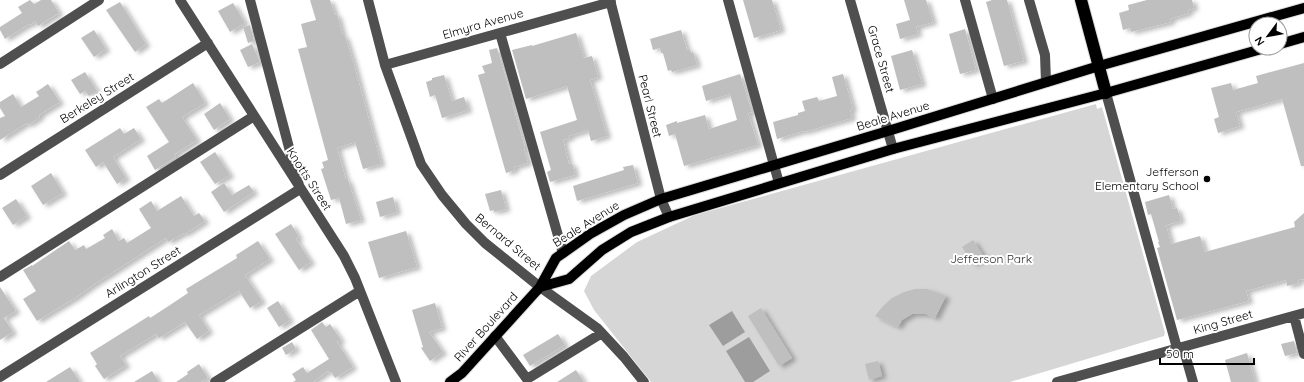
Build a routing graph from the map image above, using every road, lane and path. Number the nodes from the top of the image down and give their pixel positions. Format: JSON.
{"nodes":[{"id":1,"x":98,"y":0,"type":"edge"},
{"id":2,"x":180,"y":0,"type":"edge"},
{"id":3,"x":250,"y":0,"type":"edge"},
{"id":4,"x":368,"y":0,"type":"edge"},
{"id":5,"x":728,"y":0,"type":"edge"},
{"id":6,"x":850,"y":0,"type":"edge"},
{"id":7,"x":964,"y":0,"type":"edge"},
{"id":8,"x":1029,"y":0,"type":"edge"},
{"id":9,"x":1081,"y":0,"type":"edge"},
{"id":10,"x":610,"y":1,"type":"edge"},
{"id":11,"x":1304,"y":8,"type":"edge"},
{"id":12,"x":500,"y":33,"type":"junction"},
{"id":13,"x":1304,"y":37,"type":"edge"},
{"id":14,"x":1288,"y":42,"type":"edge"},
{"id":15,"x":208,"y":44,"type":"junction"},
{"id":16,"x":1248,"y":53,"type":"edge"},
{"id":17,"x":0,"y":64,"type":"edge"},
{"id":18,"x":386,"y":65,"type":"junction"},
{"id":19,"x":1099,"y":66,"type":"junction"},
{"id":20,"x":1046,"y":82,"type":"junction"},
{"id":21,"x":1106,"y":93,"type":"junction"},
{"id":22,"x":993,"y":98,"type":"junction"},
{"id":23,"x":254,"y":116,"type":"junction"},
{"id":24,"x":888,"y":131,"type":"junction"},
{"id":25,"x":893,"y":149,"type":"junction"},
{"id":26,"x":774,"y":165,"type":"junction"},
{"id":27,"x":0,"y":175,"type":"edge"},
{"id":28,"x":779,"y":183,"type":"junction"},
{"id":29,"x":300,"y":189,"type":"junction"},
{"id":30,"x":661,"y":200,"type":"junction"},
{"id":31,"x":669,"y":217,"type":"junction"},
{"id":32,"x":563,"y":253,"type":"junction"},
{"id":33,"x":0,"y":276,"type":"edge"},
{"id":34,"x":540,"y":286,"type":"junction"},
{"id":35,"x":360,"y":291,"type":"junction"},
{"id":36,"x":1304,"y":313,"type":"edge"},
{"id":37,"x":1294,"y":316,"type":"junction"},
{"id":38,"x":602,"y":333,"type":"junction"},
{"id":39,"x":495,"y":336,"type":"junction"},
{"id":40,"x":1180,"y":347,"type":"junction"},
{"id":41,"x":1304,"y":354,"type":"edge"},
{"id":42,"x":0,"y":377,"type":"edge"},
{"id":43,"x":1075,"y":380,"type":"edge"},
{"id":44,"x":215,"y":382,"type":"edge"},
{"id":45,"x":396,"y":382,"type":"edge"},
{"id":46,"x":450,"y":382,"type":"edge"},
{"id":47,"x":644,"y":382,"type":"edge"},
{"id":48,"x":1057,"y":382,"type":"edge"},
{"id":49,"x":1193,"y":382,"type":"edge"}],
"edges":[{"from":1,"to":17,"type":"street"},
{"from":2,"to":15,"type":"street","name":"Knotts Street"},
{"from":3,"to":29,"type":"street"},
{"from":4,"to":18,"type":"street","name":"Bernard Street"},
{"from":5,"to":26,"type":"street"},
{"from":6,"to":24,"type":"street","name":"Grace Street"},
{"from":7,"to":22,"type":"street"},
{"from":8,"to":20,"type":"street"},
{"from":9,"to":19,"type":"highway"},
{"from":10,"to":12,"type":"street","name":"Elmyra Avenue"},
{"from":10,"to":30,"type":"street","name":"Pearl Street"},
{"from":11,"to":19,"type":"main road","name":"Beale Avenue"},
{"from":12,"to":18,"type":"street","name":"Elmyra Avenue"},
{"from":12,"to":32,"type":"street"},
{"from":13,"to":14,"type":"main road"},
{"from":15,"to":23,"type":"street","name":"Knotts Street"},
{"from":15,"to":27,"type":"street","name":"Berkeley Street"},
{"from":16,"to":21,"type":"main road"},
{"from":18,"to":34,"type":"street","name":"Bernard Street"},
{"from":19,"to":20,"type":"main road","name":"Beale Avenue"},
{"from":19,"to":21,"type":"highway"},
{"from":20,"to":22,"type":"main road","name":"Beale Avenue"},
{"from":21,"to":25,"type":"main road"},
{"from":21,"to":40,"type":"street"},
{"from":22,"to":24,"type":"main road","name":"Beale Avenue"},
{"from":23,"to":29,"type":"street","name":"Knotts Street"},
{"from":23,"to":33,"type":"street"},
{"from":24,"to":25,"type":"street","name":"Grace Street"},
{"from":24,"to":26,"type":"main road","name":"Beale Avenue"},
{"from":25,"to":28,"type":"main road"},
{"from":26,"to":28,"type":"street"},
{"from":26,"to":30,"type":"main road","name":"Beale Avenue"},
{"from":28,"to":31,"type":"main road"},
{"from":29,"to":35,"type":"street","name":"Knotts Street"},
{"from":29,"to":42,"type":"street","name":"Arlington Street"},
{"from":30,"to":31,"type":"street","name":"Pearl Street"},
{"from":30,"to":32,"type":"main road","name":"Beale Avenue"},
{"from":31,"to":34,"type":"main road"},
{"from":32,"to":34,"type":"main road","name":"Beale Avenue"},
{"from":34,"to":38,"type":"street","name":"Bernard Street"},
{"from":34,"to":39,"type":"main road","name":"River Boulevard"},
{"from":35,"to":44,"type":"street"},
{"from":35,"to":45,"type":"street","name":"Knotts Street"},
{"from":36,"to":37,"type":"street","name":"King Street"},
{"from":37,"to":40,"type":"street","name":"King Street"},
{"from":37,"to":41,"type":"street"},
{"from":38,"to":39,"type":"street"},
{"from":38,"to":47,"type":"street","name":"Bernard Street"},
{"from":39,"to":46,"type":"main road","name":"River Boulevard"},
{"from":40,"to":43,"type":"street","name":"King Street"},
{"from":40,"to":49,"type":"street"},
{"from":43,"to":48,"type":"street","name":"King Street"}]}
